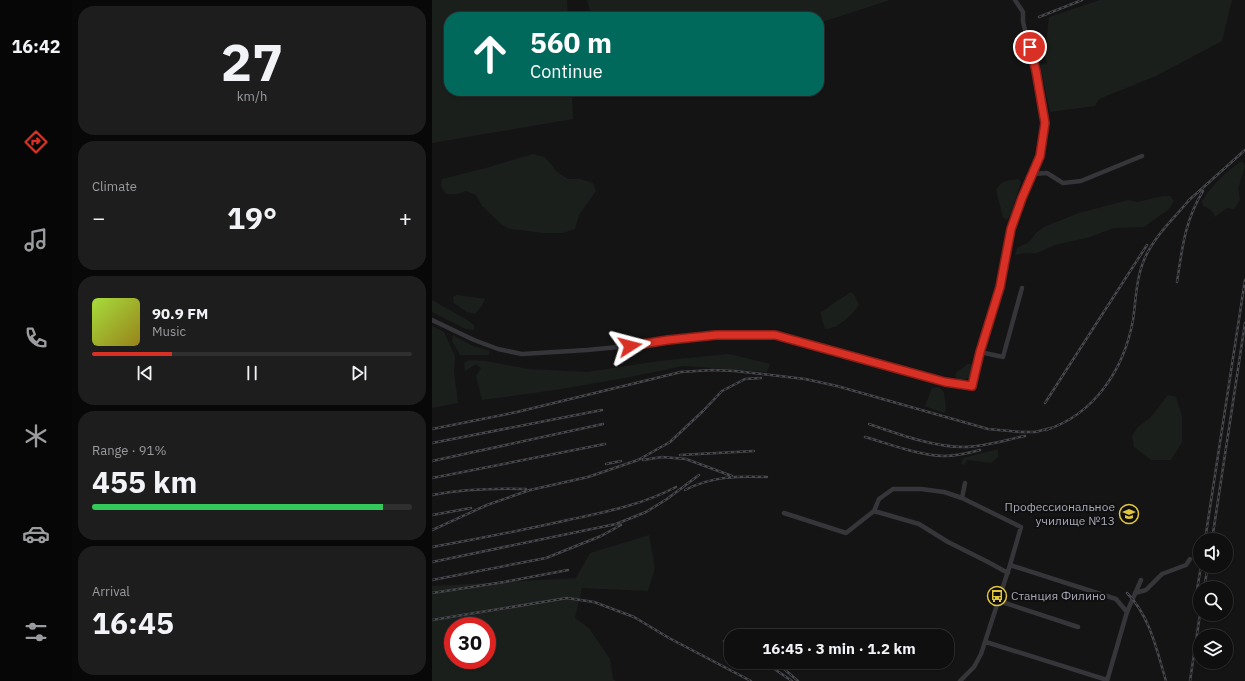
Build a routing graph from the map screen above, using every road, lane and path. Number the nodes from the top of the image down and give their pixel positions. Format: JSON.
{"nodes":[{"id":1,"x":1016,"y":0,"type":"edge"},
{"id":2,"x":1142,"y":156,"type":"dead end"},
{"id":3,"x":1032,"y":174,"type":"junction"},
{"id":4,"x":1022,"y":288,"type":"dead end"},
{"id":5,"x":432,"y":320,"type":"edge"},
{"id":6,"x":980,"y":352,"type":"junction"},
{"id":7,"x":966,"y":484,"type":"dead end"},
{"id":8,"x":962,"y":498,"type":"junction"},
{"id":9,"x":874,"y":511,"type":"junction"},
{"id":10,"x":784,"y":513,"type":"dead end"},
{"id":11,"x":1190,"y":559,"type":"dead end"},
{"id":12,"x":1010,"y":566,"type":"junction"},
{"id":13,"x":1008,"y":573,"type":"junction"},
{"id":14,"x":1141,"y":580,"type":"dead end"},
{"id":15,"x":1136,"y":593,"type":"junction"},
{"id":16,"x":998,"y":601,"type":"junction"},
{"id":17,"x":1127,"y":612,"type":"junction"},
{"id":18,"x":1078,"y":627,"type":"dead end"},
{"id":19,"x":986,"y":642,"type":"junction"},
{"id":20,"x":960,"y":681,"type":"edge"},
{"id":21,"x":1107,"y":681,"type":"edge"}],
"edges":[{"from":1,"to":3,"type":"street"},
{"from":2,"to":3,"type":"street"},
{"from":3,"to":6,"type":"street"},
{"from":4,"to":6,"type":"street"},
{"from":5,"to":6,"type":"street"},
{"from":7,"to":8,"type":"street"},
{"from":8,"to":9,"type":"street"},
{"from":8,"to":12,"type":"street"},
{"from":9,"to":10,"type":"street"},
{"from":9,"to":13,"type":"street"},
{"from":11,"to":15,"type":"street"},
{"from":12,"to":13,"type":"street"},
{"from":12,"to":17,"type":"street"},
{"from":13,"to":16,"type":"street"},
{"from":14,"to":15,"type":"street"},
{"from":15,"to":17,"type":"street"},
{"from":16,"to":18,"type":"street"},
{"from":16,"to":19,"type":"street"},
{"from":17,"to":21,"type":"street"},
{"from":19,"to":20,"type":"street"},
{"from":19,"to":21,"type":"street"}]}
